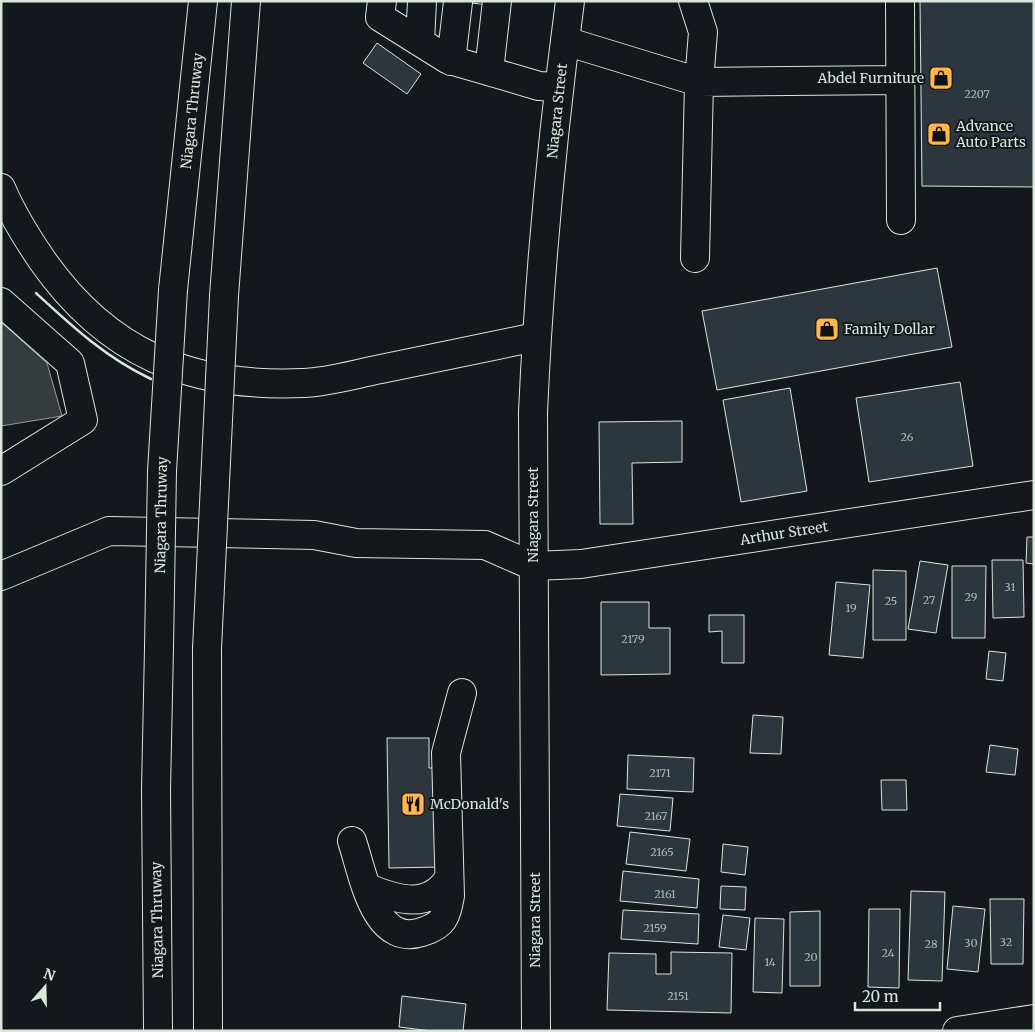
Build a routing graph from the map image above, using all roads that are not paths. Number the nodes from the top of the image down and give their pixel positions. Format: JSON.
{"nodes":[{"id":1,"x":204,"y":1,"type":"edge"},
{"id":2,"x":246,"y":1,"type":"edge"},
{"id":3,"x":422,"y":1,"type":"edge"},
{"id":4,"x":570,"y":1,"type":"edge"},
{"id":5,"x":693,"y":1,"type":"edge"},
{"id":6,"x":900,"y":1,"type":"edge"},
{"id":7,"x":479,"y":2,"type":"edge"},
{"id":8,"x":391,"y":9,"type":"edge"},
{"id":9,"x":565,"y":41,"type":"junction"},
{"id":10,"x":420,"y":42,"type":"junction"},
{"id":11,"x":471,"y":66,"type":"junction"},
{"id":12,"x":900,"y":80,"type":"junction"},
{"id":13,"x":699,"y":82,"type":"junction"},
{"id":14,"x":559,"y":87,"type":"junction"},
{"id":15,"x":1,"y":188,"type":"edge"},
{"id":16,"x":901,"y":220,"type":"dead end"},
{"id":17,"x":695,"y":258,"type":"dead end"},
{"id":18,"x":1,"y":302,"type":"edge"},
{"id":19,"x":536,"y":338,"type":"junction"},
{"id":20,"x":1,"y":471,"type":"edge"},
{"id":21,"x":1034,"y":495,"type":"edge"},
{"id":22,"x":533,"y":566,"type":"junction"},
{"id":23,"x":1,"y":576,"type":"edge"},
{"id":24,"x":462,"y":693,"type":"dead end"},
{"id":25,"x":352,"y":841,"type":"dead end"},
{"id":26,"x":1034,"y":1019,"type":"edge"},
{"id":27,"x":158,"y":1031,"type":"edge"},
{"id":28,"x":208,"y":1031,"type":"edge"},
{"id":29,"x":536,"y":1031,"type":"edge"},
{"id":30,"x":957,"y":1031,"type":"edge"}],
"edges":[{"from":1,"to":27,"type":"main road","name":"Niagara Thruway","bridge":true},
{"from":2,"to":28,"type":"main road","bridge":true},
{"from":3,"to":10,"type":"main road"},
{"from":4,"to":9,"type":"main road","name":"Niagara Street"},
{"from":5,"to":13,"type":"main road"},
{"from":6,"to":12,"type":"main road"},
{"from":7,"to":11,"type":"main road"},
{"from":7,"to":11,"type":"main road"},
{"from":8,"to":10,"type":"main road"},
{"from":9,"to":13,"type":"main road"},
{"from":9,"to":14,"type":"main road","name":"Niagara Street"},
{"from":10,"to":11,"type":"main road"},
{"from":11,"to":14,"type":"main road"},
{"from":12,"to":13,"type":"main road"},
{"from":12,"to":16,"type":"main road"},
{"from":13,"to":17,"type":"main road"},
{"from":14,"to":19,"type":"main road","name":"Niagara Street"},
{"from":15,"to":19,"type":"main road"},
{"from":18,"to":20,"type":"main road"},
{"from":19,"to":22,"type":"main road","name":"Niagara Street"},
{"from":21,"to":22,"type":"main road","name":"Arthur Street"},
{"from":22,"to":23,"type":"main road"},
{"from":22,"to":29,"type":"main road","name":"Niagara Street"},
{"from":24,"to":25,"type":"main road"},
{"from":26,"to":30,"type":"main road"}]}
